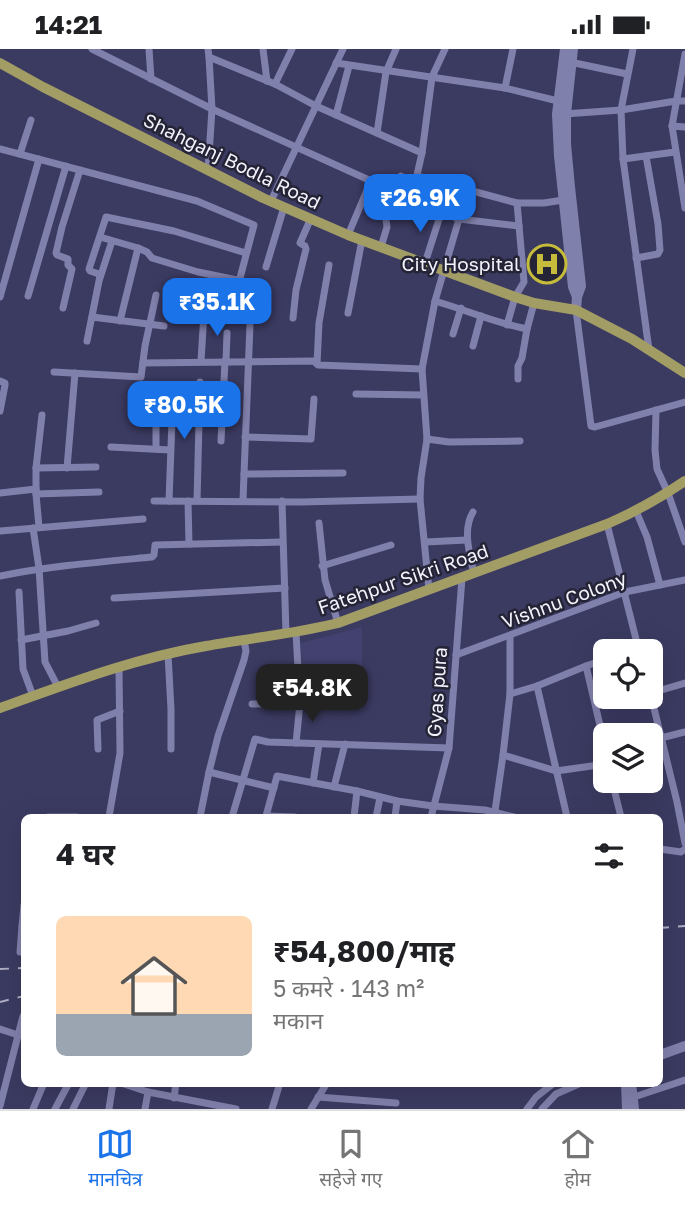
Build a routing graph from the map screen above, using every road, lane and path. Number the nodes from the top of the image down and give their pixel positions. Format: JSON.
{"nodes":[{"id":1,"x":92,"y":49,"type":"edge"},
{"id":2,"x":149,"y":49,"type":"edge"},
{"id":3,"x":263,"y":49,"type":"edge"},
{"id":4,"x":292,"y":49,"type":"edge"},
{"id":5,"x":343,"y":49,"type":"edge"},
{"id":6,"x":396,"y":49,"type":"edge"},
{"id":7,"x":445,"y":49,"type":"edge"},
{"id":8,"x":513,"y":49,"type":"edge"},
{"id":9,"x":565,"y":49,"type":"edge"},
{"id":10,"x":573,"y":49,"type":"edge"},
{"id":11,"x":633,"y":49,"type":"edge"},
{"id":12,"x":209,"y":53,"type":"edge"},
{"id":13,"x":685,"y":54,"type":"edge"},
{"id":14,"x":568,"y":61,"type":"junction"},
{"id":15,"x":0,"y":63,"type":"edge"},
{"id":16,"x":336,"y":64,"type":"junction"},
{"id":17,"x":349,"y":66,"type":"junction"},
{"id":18,"x":386,"y":72,"type":"junction"},
{"id":19,"x":627,"y":73,"type":"junction"},
{"id":20,"x":432,"y":77,"type":"junction"},
{"id":21,"x":151,"y":79,"type":"junction"},
{"id":22,"x":271,"y":83,"type":"junction"},
{"id":23,"x":505,"y":88,"type":"junction"},
{"id":24,"x":558,"y":101,"type":"junction"},
{"id":25,"x":680,"y":101,"type":"edge"},
{"id":26,"x":316,"y":106,"type":"junction"},
{"id":27,"x":212,"y":109,"type":"junction"},
{"id":28,"x":621,"y":110,"type":"junction"},
{"id":29,"x":561,"y":114,"type":"junction"},
{"id":30,"x":336,"y":115,"type":"junction"},
{"id":31,"x":30,"y":120,"type":"dead end"},
{"id":32,"x":672,"y":126,"type":"junction"},
{"id":33,"x":685,"y":127,"type":"edge"},
{"id":34,"x":377,"y":134,"type":"junction"},
{"id":35,"x":295,"y":148,"type":"junction"},
{"id":36,"x":0,"y":149,"type":"edge"},
{"id":37,"x":675,"y":152,"type":"junction"},
{"id":38,"x":20,"y":153,"type":"junction"},
{"id":39,"x":422,"y":153,"type":"junction"},
{"id":40,"x":646,"y":156,"type":"junction"},
{"id":41,"x":38,"y":159,"type":"junction"},
{"id":42,"x":623,"y":159,"type":"junction"},
{"id":43,"x":66,"y":166,"type":"junction"},
{"id":44,"x":80,"y":170,"type":"junction"},
{"id":45,"x":208,"y":171,"type":"junction"},
{"id":46,"x":401,"y":176,"type":"dead end"},
{"id":47,"x":418,"y":176,"type":"junction"},
{"id":48,"x":563,"y":200,"type":"junction"},
{"id":49,"x":271,"y":201,"type":"junction"},
{"id":50,"x":517,"y":203,"type":"junction"},
{"id":51,"x":284,"y":207,"type":"junction"},
{"id":52,"x":685,"y":208,"type":"edge"},
{"id":53,"x":441,"y":213,"type":"junction"},
{"id":54,"x":311,"y":218,"type":"junction"},
{"id":55,"x":459,"y":219,"type":"junction"},
{"id":56,"x":519,"y":226,"type":"junction"},
{"id":57,"x":348,"y":235,"type":"junction"},
{"id":58,"x":100,"y":237,"type":"junction"},
{"id":59,"x":362,"y":240,"type":"junction"},
{"id":60,"x":112,"y":241,"type":"junction"},
{"id":61,"x":381,"y":247,"type":"junction"},
{"id":62,"x":138,"y":248,"type":"junction"},
{"id":63,"x":246,"y":253,"type":"junction"},
{"id":64,"x":636,"y":258,"type":"junction"},
{"id":65,"x":425,"y":263,"type":"junction"},
{"id":66,"x":330,"y":265,"type":"dead end"},
{"id":67,"x":266,"y":267,"type":"dead end"},
{"id":68,"x":445,"y":271,"type":"junction"},
{"id":69,"x":100,"y":278,"type":"junction"},
{"id":70,"x":156,"y":295,"type":"dead end"},
{"id":71,"x":28,"y":296,"type":"dead end"},
{"id":72,"x":0,"y":297,"type":"edge"},
{"id":73,"x":515,"y":297,"type":"junction"},
{"id":74,"x":577,"y":297,"type":"junction"},
{"id":75,"x":251,"y":300,"type":"dead end"},
{"id":76,"x":435,"y":301,"type":"junction"},
{"id":77,"x":534,"y":303,"type":"junction"},
{"id":78,"x":63,"y":307,"type":"dead end"},
{"id":79,"x":461,"y":308,"type":"junction"},
{"id":80,"x":576,"y":310,"type":"junction"},
{"id":81,"x":204,"y":313,"type":"dead end"},
{"id":82,"x":348,"y":313,"type":"dead end"},
{"id":83,"x":481,"y":316,"type":"junction"},
{"id":84,"x":92,"y":317,"type":"junction"},
{"id":85,"x":293,"y":318,"type":"dead end"},
{"id":86,"x":120,"y":321,"type":"junction"},
{"id":87,"x":149,"y":325,"type":"junction"},
{"id":88,"x":507,"y":325,"type":"junction"},
{"id":89,"x":164,"y":326,"type":"dead end"},
{"id":90,"x":527,"y":329,"type":"junction"},
{"id":91,"x":227,"y":333,"type":"dead end"},
{"id":92,"x":453,"y":334,"type":"dead end"},
{"id":93,"x":87,"y":341,"type":"dead end"},
{"id":94,"x":473,"y":346,"type":"dead end"},
{"id":95,"x":649,"y":350,"type":"junction"},
{"id":96,"x":201,"y":361,"type":"junction"},
{"id":97,"x":225,"y":361,"type":"junction"},
{"id":98,"x":249,"y":361,"type":"junction"},
{"id":99,"x":143,"y":363,"type":"junction"},
{"id":100,"x":317,"y":364,"type":"junction"},
{"id":101,"x":422,"y":369,"type":"junction"},
{"id":102,"x":54,"y":372,"type":"dead end"},
{"id":103,"x":75,"y":373,"type":"junction"},
{"id":104,"x":685,"y":373,"type":"edge"},
{"id":105,"x":518,"y":379,"type":"dead end"},
{"id":106,"x":0,"y":381,"type":"edge"},
{"id":107,"x":200,"y":382,"type":"dead end"},
{"id":108,"x":173,"y":394,"type":"dead end"},
{"id":109,"x":356,"y":394,"type":"dead end"},
{"id":110,"x":424,"y":395,"type":"junction"},
{"id":111,"x":156,"y":398,"type":"dead end"},
{"id":112,"x":314,"y":399,"type":"dead end"},
{"id":113,"x":685,"y":403,"type":"edge"},
{"id":114,"x":1,"y":407,"type":"edge"},
{"id":115,"x":656,"y":409,"type":"junction"},
{"id":116,"x":42,"y":415,"type":"dead end"},
{"id":117,"x":245,"y":437,"type":"junction"},
{"id":118,"x":427,"y":439,"type":"junction"},
{"id":119,"x":221,"y":441,"type":"dead end"},
{"id":120,"x":520,"y":441,"type":"dead end"},
{"id":121,"x":111,"y":447,"type":"dead end"},
{"id":122,"x":156,"y":449,"type":"junction"},
{"id":123,"x":170,"y":450,"type":"junction"},
{"id":124,"x":96,"y":467,"type":"dead end"},
{"id":125,"x":36,"y":468,"type":"junction"},
{"id":126,"x":67,"y":468,"type":"junction"},
{"id":127,"x":343,"y":473,"type":"dead end"},
{"id":128,"x":244,"y":474,"type":"junction"},
{"id":129,"x":685,"y":481,"type":"edge"},
{"id":130,"x":36,"y":491,"type":"junction"},
{"id":131,"x":99,"y":492,"type":"dead end"},
{"id":132,"x":0,"y":493,"type":"edge"},
{"id":133,"x":668,"y":493,"type":"junction"},
{"id":134,"x":420,"y":499,"type":"junction"},
{"id":135,"x":154,"y":501,"type":"dead end"},
{"id":136,"x":169,"y":501,"type":"junction"},
{"id":137,"x":188,"y":501,"type":"junction"},
{"id":138,"x":197,"y":501,"type":"junction"},
{"id":139,"x":243,"y":501,"type":"junction"},
{"id":140,"x":282,"y":501,"type":"junction"},
{"id":141,"x":636,"y":511,"type":"junction"},
{"id":142,"x":473,"y":512,"type":"dead end"},
{"id":143,"x":143,"y":519,"type":"dead end"},
{"id":144,"x":319,"y":523,"type":"dead end"},
{"id":145,"x":607,"y":524,"type":"junction"},
{"id":146,"x":36,"y":528,"type":"junction"},
{"id":147,"x":0,"y":531,"type":"edge"},
{"id":148,"x":467,"y":540,"type":"junction"},
{"id":149,"x":282,"y":542,"type":"junction"},
{"id":150,"x":425,"y":542,"type":"junction"},
{"id":151,"x":685,"y":542,"type":"edge"},
{"id":152,"x":189,"y":544,"type":"junction"},
{"id":153,"x":391,"y":545,"type":"dead end"},
{"id":154,"x":323,"y":566,"type":"junction"},
{"id":155,"x":38,"y":568,"type":"junction"},
{"id":156,"x":474,"y":574,"type":"junction"},
{"id":157,"x":0,"y":576,"type":"edge"},
{"id":158,"x":462,"y":578,"type":"junction"},
{"id":159,"x":685,"y":580,"type":"edge"},
{"id":160,"x":660,"y":585,"type":"junction"},
{"id":161,"x":285,"y":588,"type":"junction"},
{"id":162,"x":429,"y":590,"type":"junction"},
{"id":163,"x":625,"y":592,"type":"junction"},
{"id":164,"x":19,"y":593,"type":"dead end"},
{"id":165,"x":114,"y":598,"type":"dead end"},
{"id":166,"x":96,"y":623,"type":"dead end"},
{"id":167,"x":338,"y":623,"type":"junction"},
{"id":168,"x":291,"y":633,"type":"junction"},
{"id":169,"x":43,"y":635,"type":"junction"},
{"id":170,"x":510,"y":636,"type":"junction"},
{"id":171,"x":637,"y":639,"type":"edge"},
{"id":172,"x":21,"y":640,"type":"junction"},
{"id":173,"x":244,"y":640,"type":"junction"},
{"id":174,"x":168,"y":654,"type":"junction"},
{"id":175,"x":456,"y":655,"type":"junction"},
{"id":176,"x":593,"y":664,"type":"edge"},
{"id":177,"x":586,"y":666,"type":"junction"},
{"id":178,"x":120,"y":668,"type":"junction"},
{"id":179,"x":685,"y":683,"type":"edge"},
{"id":180,"x":537,"y":686,"type":"junction"},
{"id":181,"x":58,"y":687,"type":"junction"},
{"id":182,"x":663,"y":691,"type":"edge"},
{"id":183,"x":510,"y":694,"type":"junction"},
{"id":184,"x":33,"y":696,"type":"junction"},
{"id":185,"x":299,"y":703,"type":"junction"},
{"id":186,"x":251,"y":704,"type":"dead end"},
{"id":187,"x":0,"y":708,"type":"edge"},
{"id":188,"x":120,"y":711,"type":"junction"},
{"id":189,"x":599,"y":723,"type":"edge"},
{"id":190,"x":685,"y":733,"type":"edge"},
{"id":191,"x":663,"y":738,"type":"edge"},
{"id":192,"x":296,"y":743,"type":"junction"},
{"id":193,"x":319,"y":744,"type":"junction"},
{"id":194,"x":345,"y":744,"type":"junction"},
{"id":195,"x":98,"y":748,"type":"dead end"},
{"id":196,"x":449,"y":748,"type":"junction"},
{"id":197,"x":171,"y":749,"type":"dead end"},
{"id":198,"x":663,"y":750,"type":"edge"},
{"id":199,"x":503,"y":755,"type":"junction"},
{"id":200,"x":593,"y":766,"type":"edge"},
{"id":201,"x":556,"y":771,"type":"junction"},
{"id":202,"x":209,"y":772,"type":"junction"},
{"id":203,"x":242,"y":779,"type":"junction"},
{"id":204,"x":313,"y":783,"type":"junction"},
{"id":205,"x":334,"y":787,"type":"junction"},
{"id":206,"x":274,"y":788,"type":"junction"},
{"id":207,"x":356,"y":791,"type":"junction"},
{"id":208,"x":615,"y":793,"type":"edge"},
{"id":209,"x":380,"y":798,"type":"junction"},
{"id":210,"x":397,"y":801,"type":"junction"},
{"id":211,"x":681,"y":801,"type":"edge"},
{"id":212,"x":433,"y":806,"type":"junction"},
{"id":213,"x":490,"y":813,"type":"edge"},
{"id":214,"x":110,"y":814,"type":"edge"},
{"id":215,"x":201,"y":814,"type":"edge"},
{"id":216,"x":233,"y":814,"type":"edge"},
{"id":217,"x":267,"y":814,"type":"edge"},
{"id":218,"x":354,"y":814,"type":"edge"},
{"id":219,"x":377,"y":814,"type":"edge"},
{"id":220,"x":395,"y":814,"type":"edge"},
{"id":221,"x":432,"y":814,"type":"edge"},
{"id":222,"x":566,"y":814,"type":"edge"},
{"id":223,"x":620,"y":814,"type":"edge"},
{"id":224,"x":685,"y":835,"type":"edge"},
{"id":225,"x":685,"y":843,"type":"edge"},
{"id":226,"x":663,"y":849,"type":"edge"},
{"id":227,"x":685,"y":849,"type":"edge"},
{"id":228,"x":21,"y":943,"type":"edge"},
{"id":229,"x":20,"y":952,"type":"dead end"},
{"id":230,"x":21,"y":1024,"type":"edge"},
{"id":231,"x":0,"y":1029,"type":"edge"},
{"id":232,"x":18,"y":1035,"type":"junction"},
{"id":233,"x":685,"y":1046,"type":"edge"},
{"id":234,"x":663,"y":1054,"type":"edge"},
{"id":235,"x":685,"y":1080,"type":"edge"},
{"id":236,"x":42,"y":1087,"type":"edge"},
{"id":237,"x":67,"y":1087,"type":"edge"},
{"id":238,"x":84,"y":1087,"type":"edge"},
{"id":239,"x":112,"y":1087,"type":"edge"},
{"id":240,"x":133,"y":1087,"type":"edge"},
{"id":241,"x":175,"y":1087,"type":"edge"},
{"id":242,"x":279,"y":1087,"type":"edge"},
{"id":243,"x":324,"y":1087,"type":"edge"},
{"id":244,"x":549,"y":1087,"type":"edge"},
{"id":245,"x":572,"y":1087,"type":"edge"},
{"id":246,"x":629,"y":1087,"type":"edge"},
{"id":247,"x":630,"y":1087,"type":"edge"},
{"id":248,"x":148,"y":1092,"type":"junction"},
{"id":249,"x":318,"y":1097,"type":"junction"},
{"id":250,"x":634,"y":1097,"type":"junction"},
{"id":251,"x":174,"y":1098,"type":"junction"},
{"id":252,"x":396,"y":1103,"type":"dead end"},
{"id":253,"x":0,"y":1106,"type":"edge"},
{"id":254,"x":206,"y":1106,"type":"edge"},
{"id":255,"x":33,"y":1109,"type":"edge"},
{"id":256,"x":55,"y":1109,"type":"edge"},
{"id":257,"x":73,"y":1109,"type":"edge"},
{"id":258,"x":109,"y":1109,"type":"edge"},
{"id":259,"x":145,"y":1109,"type":"edge"},
{"id":260,"x":236,"y":1109,"type":"edge"},
{"id":261,"x":272,"y":1109,"type":"edge"},
{"id":262,"x":312,"y":1109,"type":"edge"},
{"id":263,"x":527,"y":1109,"type":"edge"},
{"id":264,"x":541,"y":1109,"type":"edge"},
{"id":265,"x":627,"y":1109,"type":"edge"},
{"id":266,"x":634,"y":1109,"type":"edge"}],
"edges":[{"from":1,"to":21,"type":"street"},
{"from":2,"to":21,"type":"street"},
{"from":3,"to":22,"type":"street"},
{"from":4,"to":22,"type":"street"},
{"from":5,"to":16,"type":"street"},
{"from":6,"to":18,"type":"street"},
{"from":7,"to":20,"type":"street"},
{"from":8,"to":23,"type":"street"},
{"from":9,"to":14,"type":"street"},
{"from":10,"to":14,"type":"street"},
{"from":11,"to":19,"type":"street"},
{"from":12,"to":22,"type":"street"},
{"from":12,"to":27,"type":"street"},
{"from":13,"to":25,"type":"street"},
{"from":14,"to":19,"type":"street"},
{"from":14,"to":24,"type":"street"},
{"from":14,"to":29,"type":"street"},
{"from":15,"to":45,"type":"main road","name":"Shahganj Bodla Road"},
{"from":16,"to":17,"type":"street"},
{"from":16,"to":26,"type":"street"},
{"from":17,"to":18,"type":"street"},
{"from":17,"to":30,"type":"street"},
{"from":18,"to":20,"type":"street"},
{"from":18,"to":34,"type":"street"},
{"from":19,"to":28,"type":"street"},
{"from":20,"to":23,"type":"street"},
{"from":20,"to":39,"type":"street"},
{"from":21,"to":27,"type":"street"},
{"from":22,"to":26,"type":"street"},
{"from":23,"to":24,"type":"street"},
{"from":24,"to":29,"type":"street"},
{"from":25,"to":28,"type":"street"},
{"from":25,"to":32,"type":"street"},
{"from":26,"to":30,"type":"street"},
{"from":26,"to":35,"type":"street"},
{"from":27,"to":35,"type":"street"},
{"from":27,"to":45,"type":"street"},
{"from":28,"to":29,"type":"street"},
{"from":28,"to":42,"type":"street"},
{"from":29,"to":48,"type":"street"},
{"from":29,"to":74,"type":"street"},
{"from":30,"to":34,"type":"street"},
{"from":31,"to":38,"type":"street"},
{"from":32,"to":33,"type":"street"},
{"from":32,"to":37,"type":"street"},
{"from":34,"to":39,"type":"street"},
{"from":35,"to":49,"type":"street"},
{"from":35,"to":57,"type":"street"},
{"from":36,"to":38,"type":"street"},
{"from":37,"to":40,"type":"street"},
{"from":37,"to":52,"type":"street"},
{"from":38,"to":41,"type":"street"},
{"from":39,"to":47,"type":"street"},
{"from":40,"to":42,"type":"street"},
{"from":40,"to":64,"type":"street"},
{"from":41,"to":43,"type":"street"},
{"from":41,"to":72,"type":"street"},
{"from":42,"to":64,"type":"street"},
{"from":43,"to":44,"type":"street"},
{"from":43,"to":71,"type":"street"},
{"from":44,"to":63,"type":"street"},
{"from":44,"to":78,"type":"street"},
{"from":45,"to":49,"type":"main road","name":"Shahganj Bodla Road"},
{"from":46,"to":61,"type":"street"},
{"from":47,"to":50,"type":"street"},
{"from":47,"to":53,"type":"street"},
{"from":48,"to":50,"type":"street"},
{"from":48,"to":74,"type":"street"},
{"from":49,"to":51,"type":"main road","name":"Shahganj Bodla Road"},
{"from":50,"to":56,"type":"street"},
{"from":51,"to":54,"type":"main road","name":"Shahganj Bodla Road"},
{"from":51,"to":67,"type":"street"},
{"from":53,"to":55,"type":"street"},
{"from":53,"to":65,"type":"street"},
{"from":54,"to":57,"type":"main road","name":"Shahganj Bodla Road"},
{"from":54,"to":85,"type":"street"},
{"from":55,"to":56,"type":"street"},
{"from":55,"to":68,"type":"street"},
{"from":56,"to":73,"type":"street"},
{"from":57,"to":59,"type":"main road","name":"Shahganj Bodla Road"},
{"from":58,"to":60,"type":"street"},
{"from":58,"to":63,"type":"street"},
{"from":58,"to":69,"type":"street"},
{"from":59,"to":61,"type":"main road","name":"Shahganj Bodla Road"},
{"from":59,"to":82,"type":"street"},
{"from":60,"to":62,"type":"street"},
{"from":60,"to":69,"type":"street"},
{"from":61,"to":65,"type":"main road","name":"Shahganj Bodla Road"},
{"from":62,"to":63,"type":"street"},
{"from":62,"to":86,"type":"street"},
{"from":64,"to":95,"type":"street"},
{"from":65,"to":68,"type":"main road","name":"Shahganj Bodla Road"},
{"from":66,"to":100,"type":"street"},
{"from":68,"to":73,"type":"main road","name":"Shahganj Bodla Road"},
{"from":68,"to":76,"type":"street"},
{"from":69,"to":84,"type":"street"},
{"from":70,"to":87,"type":"street"},
{"from":73,"to":77,"type":"main road","name":"Shahganj Bodla Road"},
{"from":73,"to":88,"type":"street"},
{"from":74,"to":80,"type":"street"},
{"from":75,"to":98,"type":"street"},
{"from":76,"to":79,"type":"street"},
{"from":76,"to":101,"type":"street"},
{"from":77,"to":80,"type":"main road","name":"Shahganj Bodla Road"},
{"from":77,"to":90,"type":"street"},
{"from":79,"to":83,"type":"street"},
{"from":79,"to":92,"type":"street"},
{"from":80,"to":95,"type":"main road","name":"Shahganj Bodla Road"},
{"from":80,"to":115,"type":"street"},
{"from":81,"to":96,"type":"street"},
{"from":83,"to":88,"type":"street"},
{"from":83,"to":94,"type":"street"},
{"from":84,"to":86,"type":"street"},
{"from":84,"to":93,"type":"street"},
{"from":86,"to":87,"type":"street"},
{"from":87,"to":89,"type":"street"},
{"from":87,"to":99,"type":"street"},
{"from":88,"to":90,"type":"street"},
{"from":90,"to":105,"type":"street"},
{"from":91,"to":97,"type":"street"},
{"from":95,"to":104,"type":"main road","name":"Shahganj Bodla Road"},
{"from":96,"to":97,"type":"street"},
{"from":96,"to":99,"type":"street"},
{"from":97,"to":98,"type":"street"},
{"from":97,"to":119,"type":"street"},
{"from":98,"to":100,"type":"street"},
{"from":98,"to":117,"type":"street"},
{"from":99,"to":103,"type":"street"},
{"from":100,"to":101,"type":"street"},
{"from":101,"to":110,"type":"street"},
{"from":102,"to":103,"type":"street"},
{"from":103,"to":126,"type":"street"},
{"from":106,"to":114,"type":"street"},
{"from":107,"to":138,"type":"street"},
{"from":108,"to":123,"type":"street"},
{"from":109,"to":110,"type":"street"},
{"from":110,"to":118,"type":"street"},
{"from":111,"to":122,"type":"street"},
{"from":112,"to":117,"type":"street"},
{"from":113,"to":115,"type":"street"},
{"from":115,"to":133,"type":"street"},
{"from":116,"to":125,"type":"street"},
{"from":117,"to":128,"type":"street"},
{"from":118,"to":120,"type":"street"},
{"from":118,"to":134,"type":"street"},
{"from":121,"to":122,"type":"street"},
{"from":122,"to":123,"type":"street"},
{"from":123,"to":136,"type":"street"},
{"from":124,"to":126,"type":"street"},
{"from":125,"to":126,"type":"street"},
{"from":125,"to":130,"type":"street"},
{"from":127,"to":128,"type":"street"},
{"from":128,"to":139,"type":"street"},
{"from":129,"to":133,"type":"main road","name":"Fatehpur Sikri Road"},
{"from":130,"to":131,"type":"street"},
{"from":130,"to":132,"type":"street"},
{"from":130,"to":146,"type":"street"},
{"from":133,"to":141,"type":"main road","name":"Fatehpur Sikri Road"},
{"from":133,"to":151,"type":"street"},
{"from":134,"to":140,"type":"street"},
{"from":134,"to":150,"type":"street"},
{"from":135,"to":136,"type":"street"},
{"from":136,"to":137,"type":"street"},
{"from":137,"to":138,"type":"street"},
{"from":137,"to":152,"type":"street"},
{"from":138,"to":139,"type":"street"},
{"from":139,"to":140,"type":"street"},
{"from":140,"to":149,"type":"street"},
{"from":141,"to":145,"type":"main road","name":"Fatehpur Sikri Road"},
{"from":141,"to":160,"type":"street"},
{"from":142,"to":148,"type":"street"},
{"from":143,"to":146,"type":"street"},
{"from":144,"to":154,"type":"street"},
{"from":145,"to":156,"type":"main road","name":"Fatehpur Sikri Road"},
{"from":145,"to":163,"type":"street","name":"Vishnu Colony"},
{"from":146,"to":147,"type":"street"},
{"from":146,"to":155,"type":"street"},
{"from":148,"to":150,"type":"street"},
{"from":148,"to":156,"type":"street"},
{"from":149,"to":152,"type":"street"},
{"from":149,"to":161,"type":"street"},
{"from":150,"to":162,"type":"street"},
{"from":152,"to":155,"type":"street"},
{"from":153,"to":154,"type":"street"},
{"from":154,"to":167,"type":"street"},
{"from":155,"to":157,"type":"street"},
{"from":155,"to":169,"type":"street"},
{"from":156,"to":158,"type":"main road","name":"Fatehpur Sikri Road"},
{"from":158,"to":162,"type":"main road","name":"Fatehpur Sikri Road"},
{"from":158,"to":175,"type":"street","name":"Gyas pura"},
{"from":159,"to":160,"type":"street","name":"Vishnu Colony"},
{"from":160,"to":163,"type":"street","name":"Vishnu Colony"},
{"from":161,"to":165,"type":"street"},
{"from":161,"to":168,"type":"street"},
{"from":162,"to":167,"type":"main road","name":"Fatehpur Sikri Road"},
{"from":163,"to":170,"type":"street","name":"Vishnu Colony"},
{"from":163,"to":171,"type":"street","name":"Vishnu Colony"},
{"from":164,"to":172,"type":"street"},
{"from":166,"to":169,"type":"street"},
{"from":167,"to":168,"type":"main road","name":"Fatehpur Sikri Road"},
{"from":168,"to":173,"type":"main road","name":"Fatehpur Sikri Road"},
{"from":168,"to":185,"type":"street"},
{"from":169,"to":172,"type":"street"},
{"from":169,"to":181,"type":"street"},
{"from":170,"to":175,"type":"street","name":"Vishnu Colony"},
{"from":170,"to":183,"type":"street"},
{"from":172,"to":184,"type":"street"},
{"from":173,"to":174,"type":"main road","name":"Fatehpur Sikri Road"},
{"from":173,"to":202,"type":"street"},
{"from":174,"to":178,"type":"main road","name":"Fatehpur Sikri Road"},
{"from":174,"to":197,"type":"street"},
{"from":175,"to":196,"type":"street","name":"Gyas pura"},
{"from":176,"to":177,"type":"street"},
{"from":177,"to":180,"type":"street"},
{"from":177,"to":189,"type":"street"},
{"from":178,"to":181,"type":"main road","name":"Fatehpur Sikri Road"},
{"from":178,"to":188,"type":"street"},
{"from":179,"to":182,"type":"street"},
{"from":180,"to":183,"type":"street"},
{"from":180,"to":201,"type":"street"},
{"from":181,"to":184,"type":"main road","name":"Fatehpur Sikri Road"},
{"from":183,"to":199,"type":"street"},
{"from":184,"to":187,"type":"main road","name":"Fatehpur Sikri Road"},
{"from":185,"to":186,"type":"street"},
{"from":185,"to":192,"type":"street"},
{"from":188,"to":195,"type":"street"},
{"from":188,"to":214,"type":"street"},
{"from":190,"to":191,"type":"street"},
{"from":192,"to":193,"type":"street"},
{"from":192,"to":203,"type":"street"},
{"from":193,"to":194,"type":"street"},
{"from":193,"to":204,"type":"street"},
{"from":194,"to":196,"type":"street"},
{"from":194,"to":205,"type":"street"},
{"from":196,"to":212,"type":"street","name":"Gyas pura"},
{"from":198,"to":211,"type":"street"},
{"from":199,"to":201,"type":"street"},
{"from":199,"to":213,"type":"street"},
{"from":200,"to":201,"type":"street"},
{"from":201,"to":222,"type":"street"},
{"from":202,"to":203,"type":"street"},
{"from":202,"to":215,"type":"street"},
{"from":203,"to":206,"type":"street"},
{"from":203,"to":216,"type":"street"},
{"from":204,"to":205,"type":"street"},
{"from":204,"to":206,"type":"street"},
{"from":205,"to":207,"type":"street"},
{"from":206,"to":217,"type":"street"},
{"from":207,"to":209,"type":"street"},
{"from":207,"to":218,"type":"street"},
{"from":208,"to":223,"type":"street"},
{"from":209,"to":210,"type":"street"},
{"from":209,"to":219,"type":"street"},
{"from":210,"to":212,"type":"street"},
{"from":210,"to":220,"type":"street"},
{"from":211,"to":224,"type":"street"},
{"from":212,"to":213,"type":"street"},
{"from":212,"to":221,"type":"street","name":"Gyas pura"},
{"from":224,"to":225,"type":"street"},
{"from":226,"to":227,"type":"street"},
{"from":228,"to":229,"type":"street"},
{"from":230,"to":232,"type":"street"},
{"from":231,"to":232,"type":"street"},
{"from":232,"to":253,"type":"street"},
{"from":233,"to":234,"type":"street"},
{"from":235,"to":250,"type":"street"},
{"from":236,"to":255,"type":"street"},
{"from":237,"to":256,"type":"street"},
{"from":238,"to":257,"type":"street"},
{"from":239,"to":258,"type":"street"},
{"from":240,"to":248,"type":"street"},
{"from":241,"to":251,"type":"street"},
{"from":242,"to":261,"type":"street"},
{"from":243,"to":249,"type":"street"},
{"from":244,"to":263,"type":"street"},
{"from":245,"to":264,"type":"street"},
{"from":246,"to":265,"type":"street"},
{"from":247,"to":250,"type":"street"},
{"from":248,"to":251,"type":"street"},
{"from":248,"to":259,"type":"street"},
{"from":249,"to":252,"type":"street"},
{"from":249,"to":262,"type":"street"},
{"from":250,"to":266,"type":"street"},
{"from":251,"to":254,"type":"street"},
{"from":254,"to":260,"type":"street"}]}
